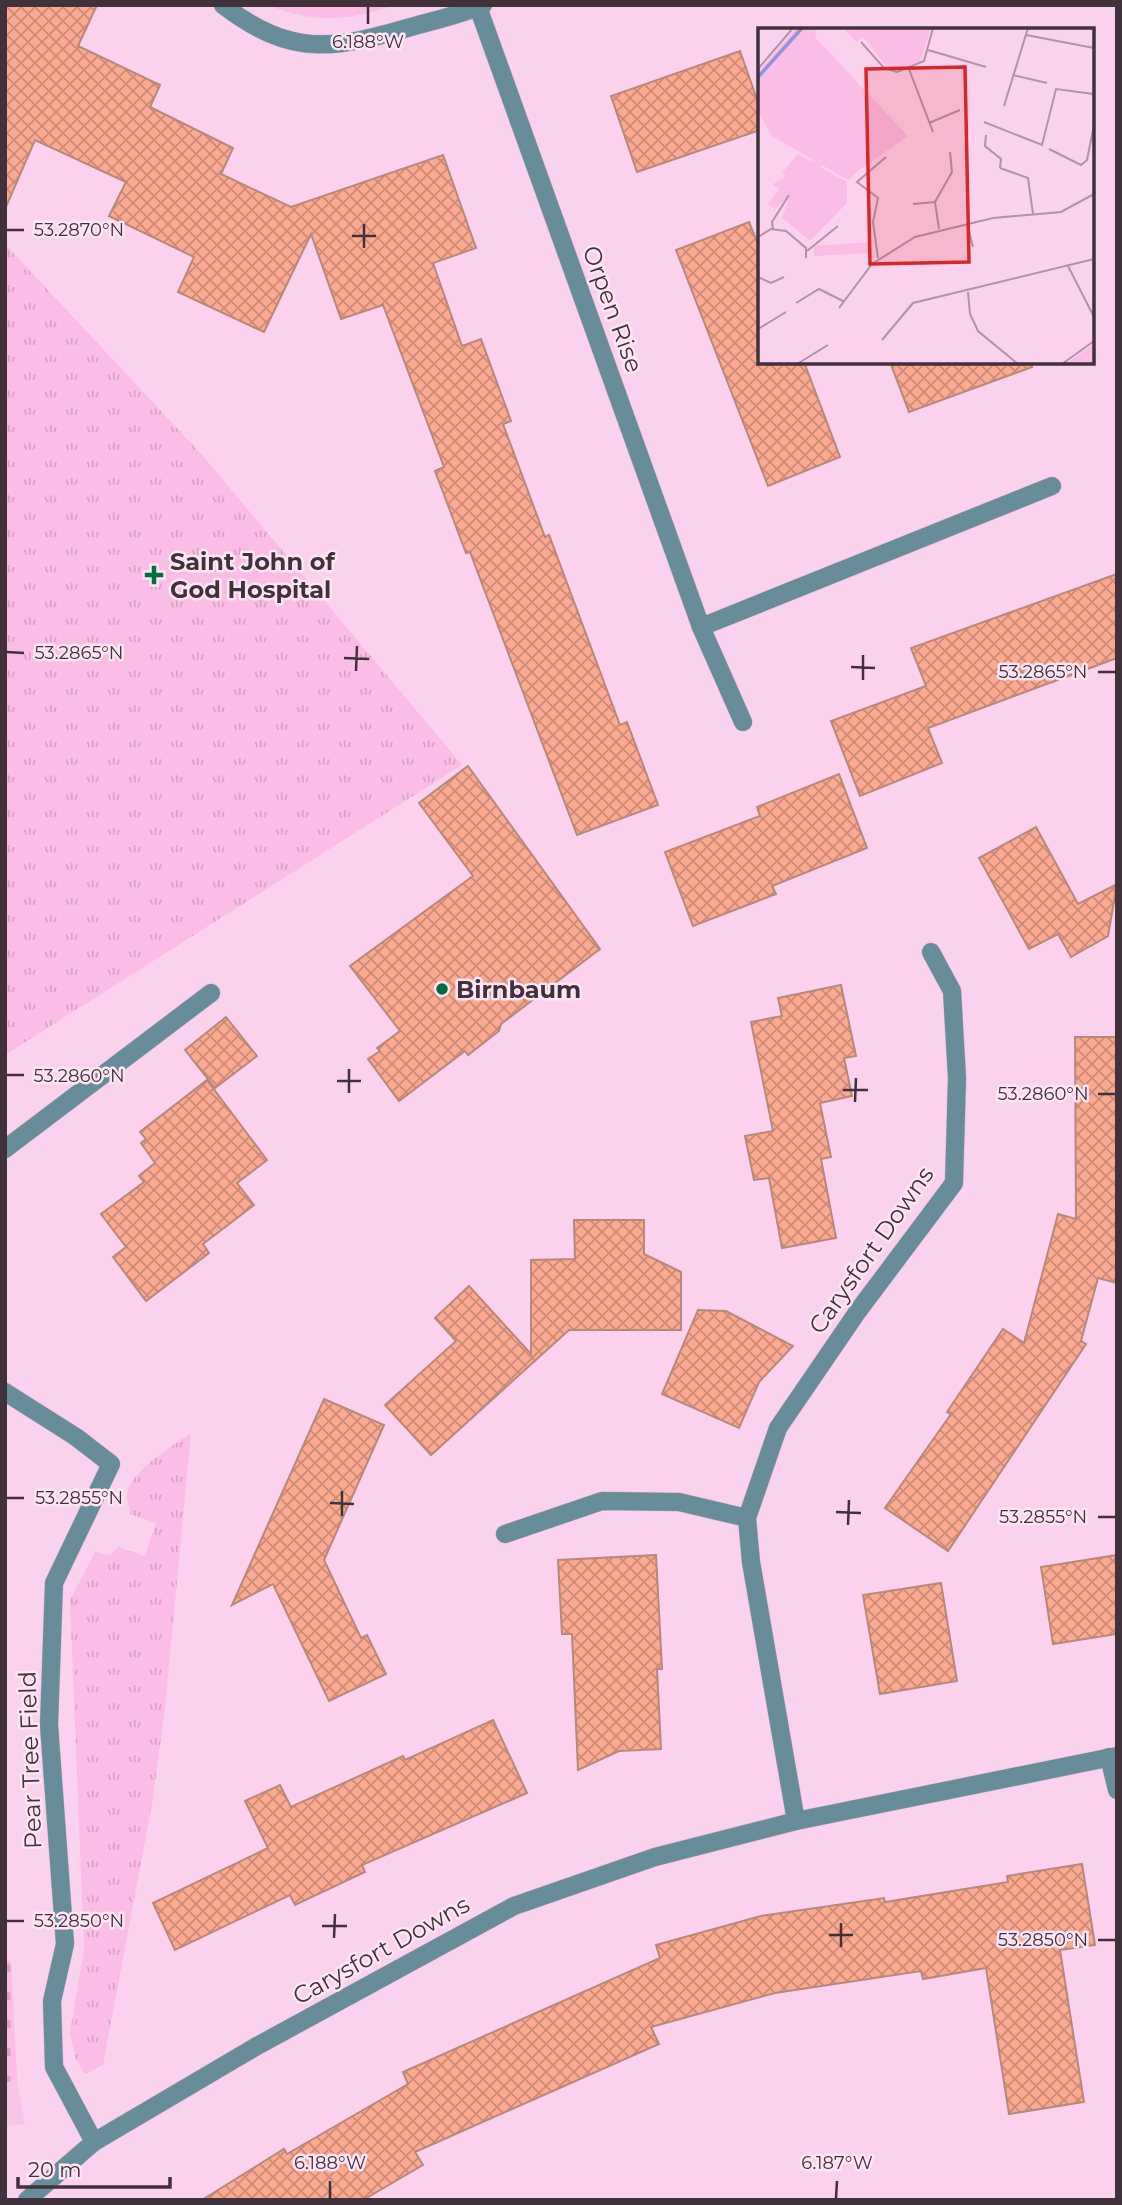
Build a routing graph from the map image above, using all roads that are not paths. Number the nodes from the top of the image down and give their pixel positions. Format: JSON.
{"nodes":[{"id":1,"x":223,"y":5,"type":"edge"},
{"id":2,"x":481,"y":6,"type":"edge"},
{"id":3,"x":1052,"y":486,"type":"dead end"},
{"id":4,"x":701,"y":627,"type":"junction"},
{"id":5,"x":743,"y":722,"type":"dead end"},
{"id":6,"x":931,"y":952,"type":"dead end"},
{"id":7,"x":211,"y":993,"type":"dead end"},
{"id":8,"x":5,"y":1149,"type":"edge"},
{"id":9,"x":5,"y":1392,"type":"edge"},
{"id":10,"x":747,"y":1518,"type":"junction"},
{"id":11,"x":505,"y":1534,"type":"dead end"},
{"id":12,"x":1113,"y":1757,"type":"edge"},
{"id":13,"x":1117,"y":1790,"type":"edge"},
{"id":14,"x":796,"y":1821,"type":"junction"},
{"id":15,"x":94,"y":2142,"type":"junction"},
{"id":16,"x":27,"y":2200,"type":"edge"}],
"edges":[{"from":1,"to":2,"type":"street"},
{"from":2,"to":4,"type":"street","name":"Orpen Rise"},
{"from":3,"to":4,"type":"street"},
{"from":4,"to":5,"type":"street","name":"Orpen Rise"},
{"from":6,"to":10,"type":"street","name":"Carysfort Downs"},
{"from":7,"to":8,"type":"street"},
{"from":9,"to":15,"type":"street","name":"Pear Tree Field"},
{"from":10,"to":11,"type":"street"},
{"from":10,"to":14,"type":"street","name":"Carysfort Downs"},
{"from":12,"to":13,"type":"street","name":"Carysfort Downs"},
{"from":12,"to":14,"type":"street","name":"Carysfort Downs"},
{"from":14,"to":15,"type":"street","name":"Carysfort Downs"},
{"from":15,"to":16,"type":"street","name":"Carysfort Downs"}]}
